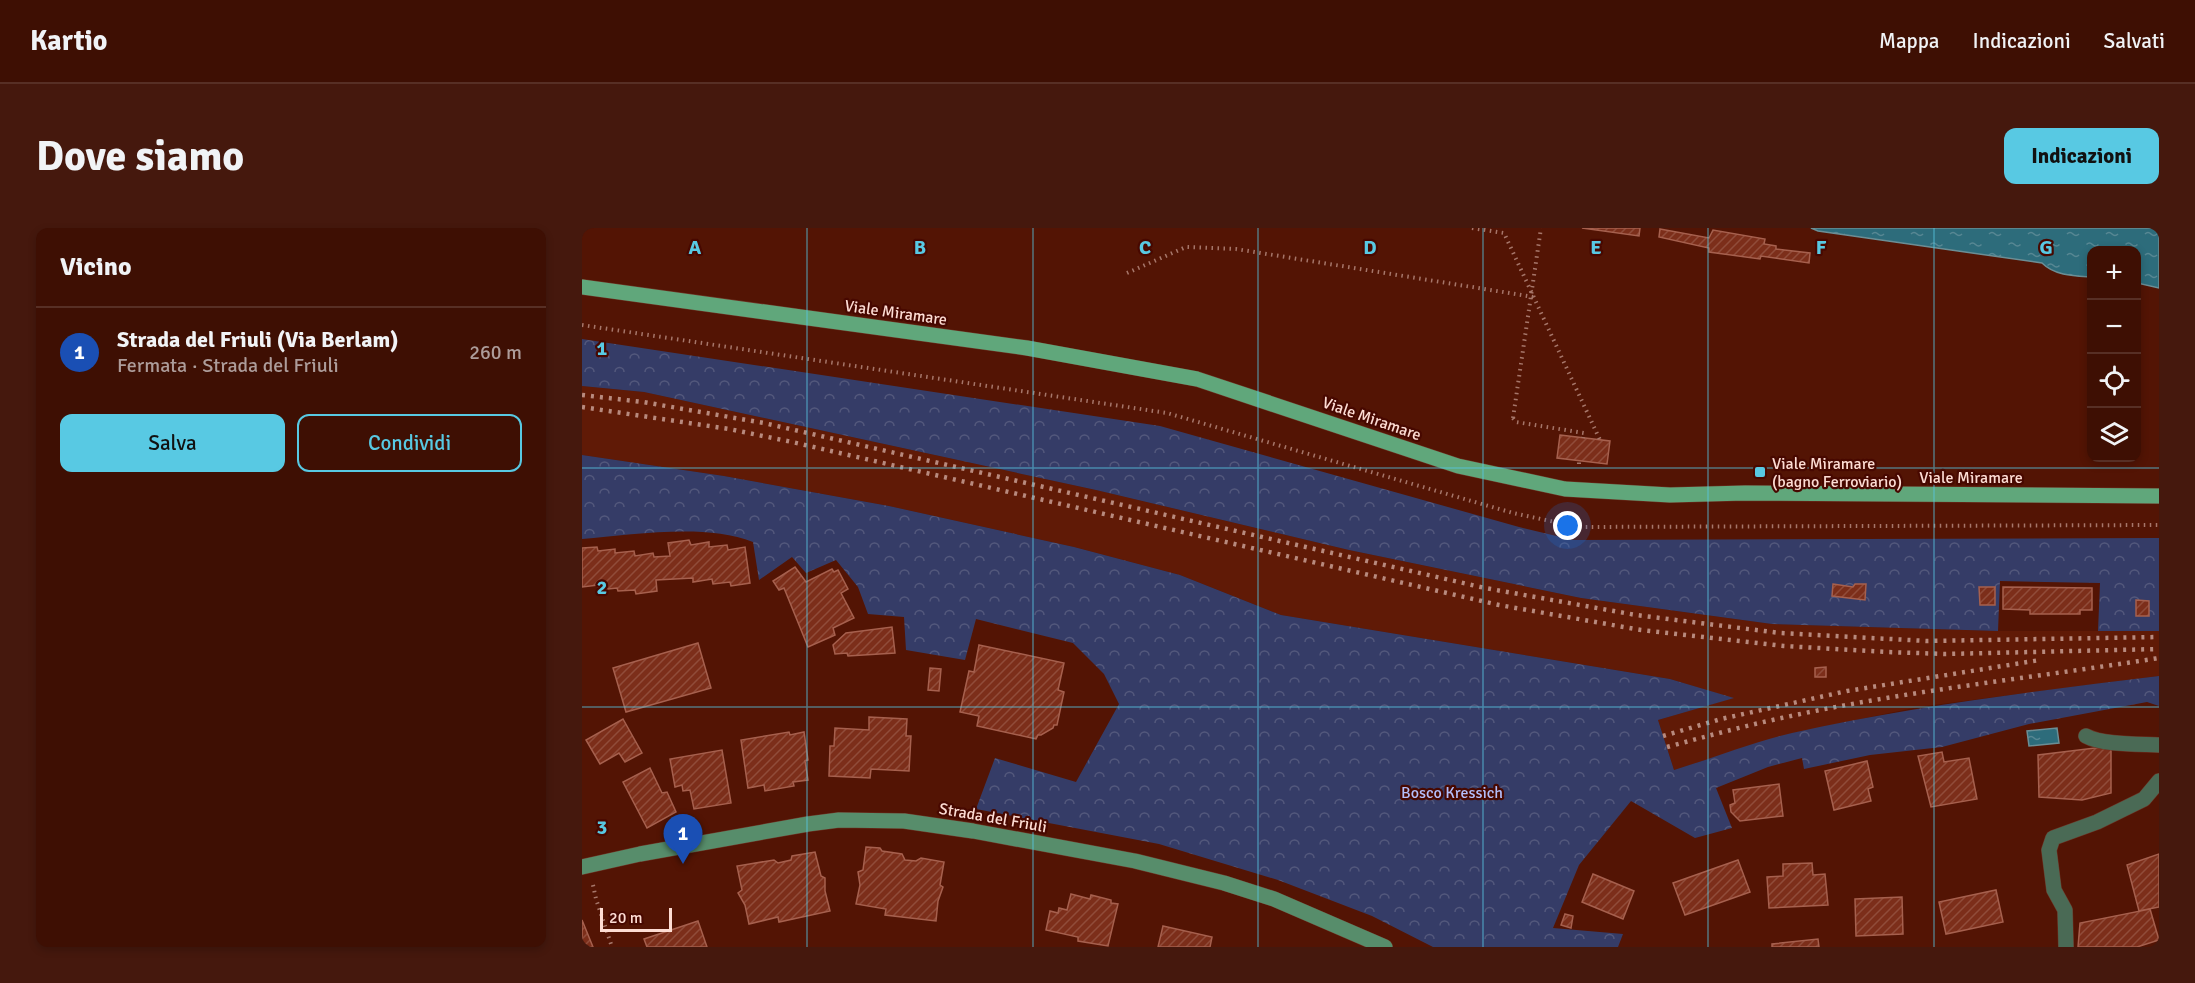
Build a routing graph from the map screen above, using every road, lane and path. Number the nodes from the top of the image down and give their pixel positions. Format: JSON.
{"nodes":[{"id":1,"x":1472,"y":228,"type":"edge"},
{"id":2,"x":1541,"y":228,"type":"edge"},
{"id":3,"x":1127,"y":273,"type":"dead end"},
{"id":4,"x":582,"y":287,"type":"edge"},
{"id":5,"x":1534,"y":297,"type":"junction"},
{"id":6,"x":1583,"y":438,"type":"dead end"},
{"id":7,"x":1600,"y":440,"type":"dead end"},
{"id":8,"x":2159,"y":496,"type":"edge"},
{"id":9,"x":2086,"y":736,"type":"dead end"},
{"id":10,"x":2159,"y":745,"type":"edge"},
{"id":11,"x":2159,"y":781,"type":"edge"},
{"id":12,"x":582,"y":867,"type":"edge"},
{"id":13,"x":593,"y":885,"type":"dead end"},
{"id":14,"x":612,"y":947,"type":"edge"},
{"id":15,"x":1386,"y":947,"type":"edge"},
{"id":16,"x":2066,"y":947,"type":"edge"}],
"edges":[{"from":1,"to":5,"type":"path"},
{"from":2,"to":6,"type":"path","bridge":true},
{"from":3,"to":5,"type":"path"},
{"from":4,"to":8,"type":"main road","name":"Viale Miramare"},
{"from":5,"to":7,"type":"path"},
{"from":9,"to":10,"type":"street"},
{"from":11,"to":16,"type":"street"},
{"from":12,"to":15,"type":"main road","name":"Strada del Friuli"},
{"from":13,"to":14,"type":"path"}]}
